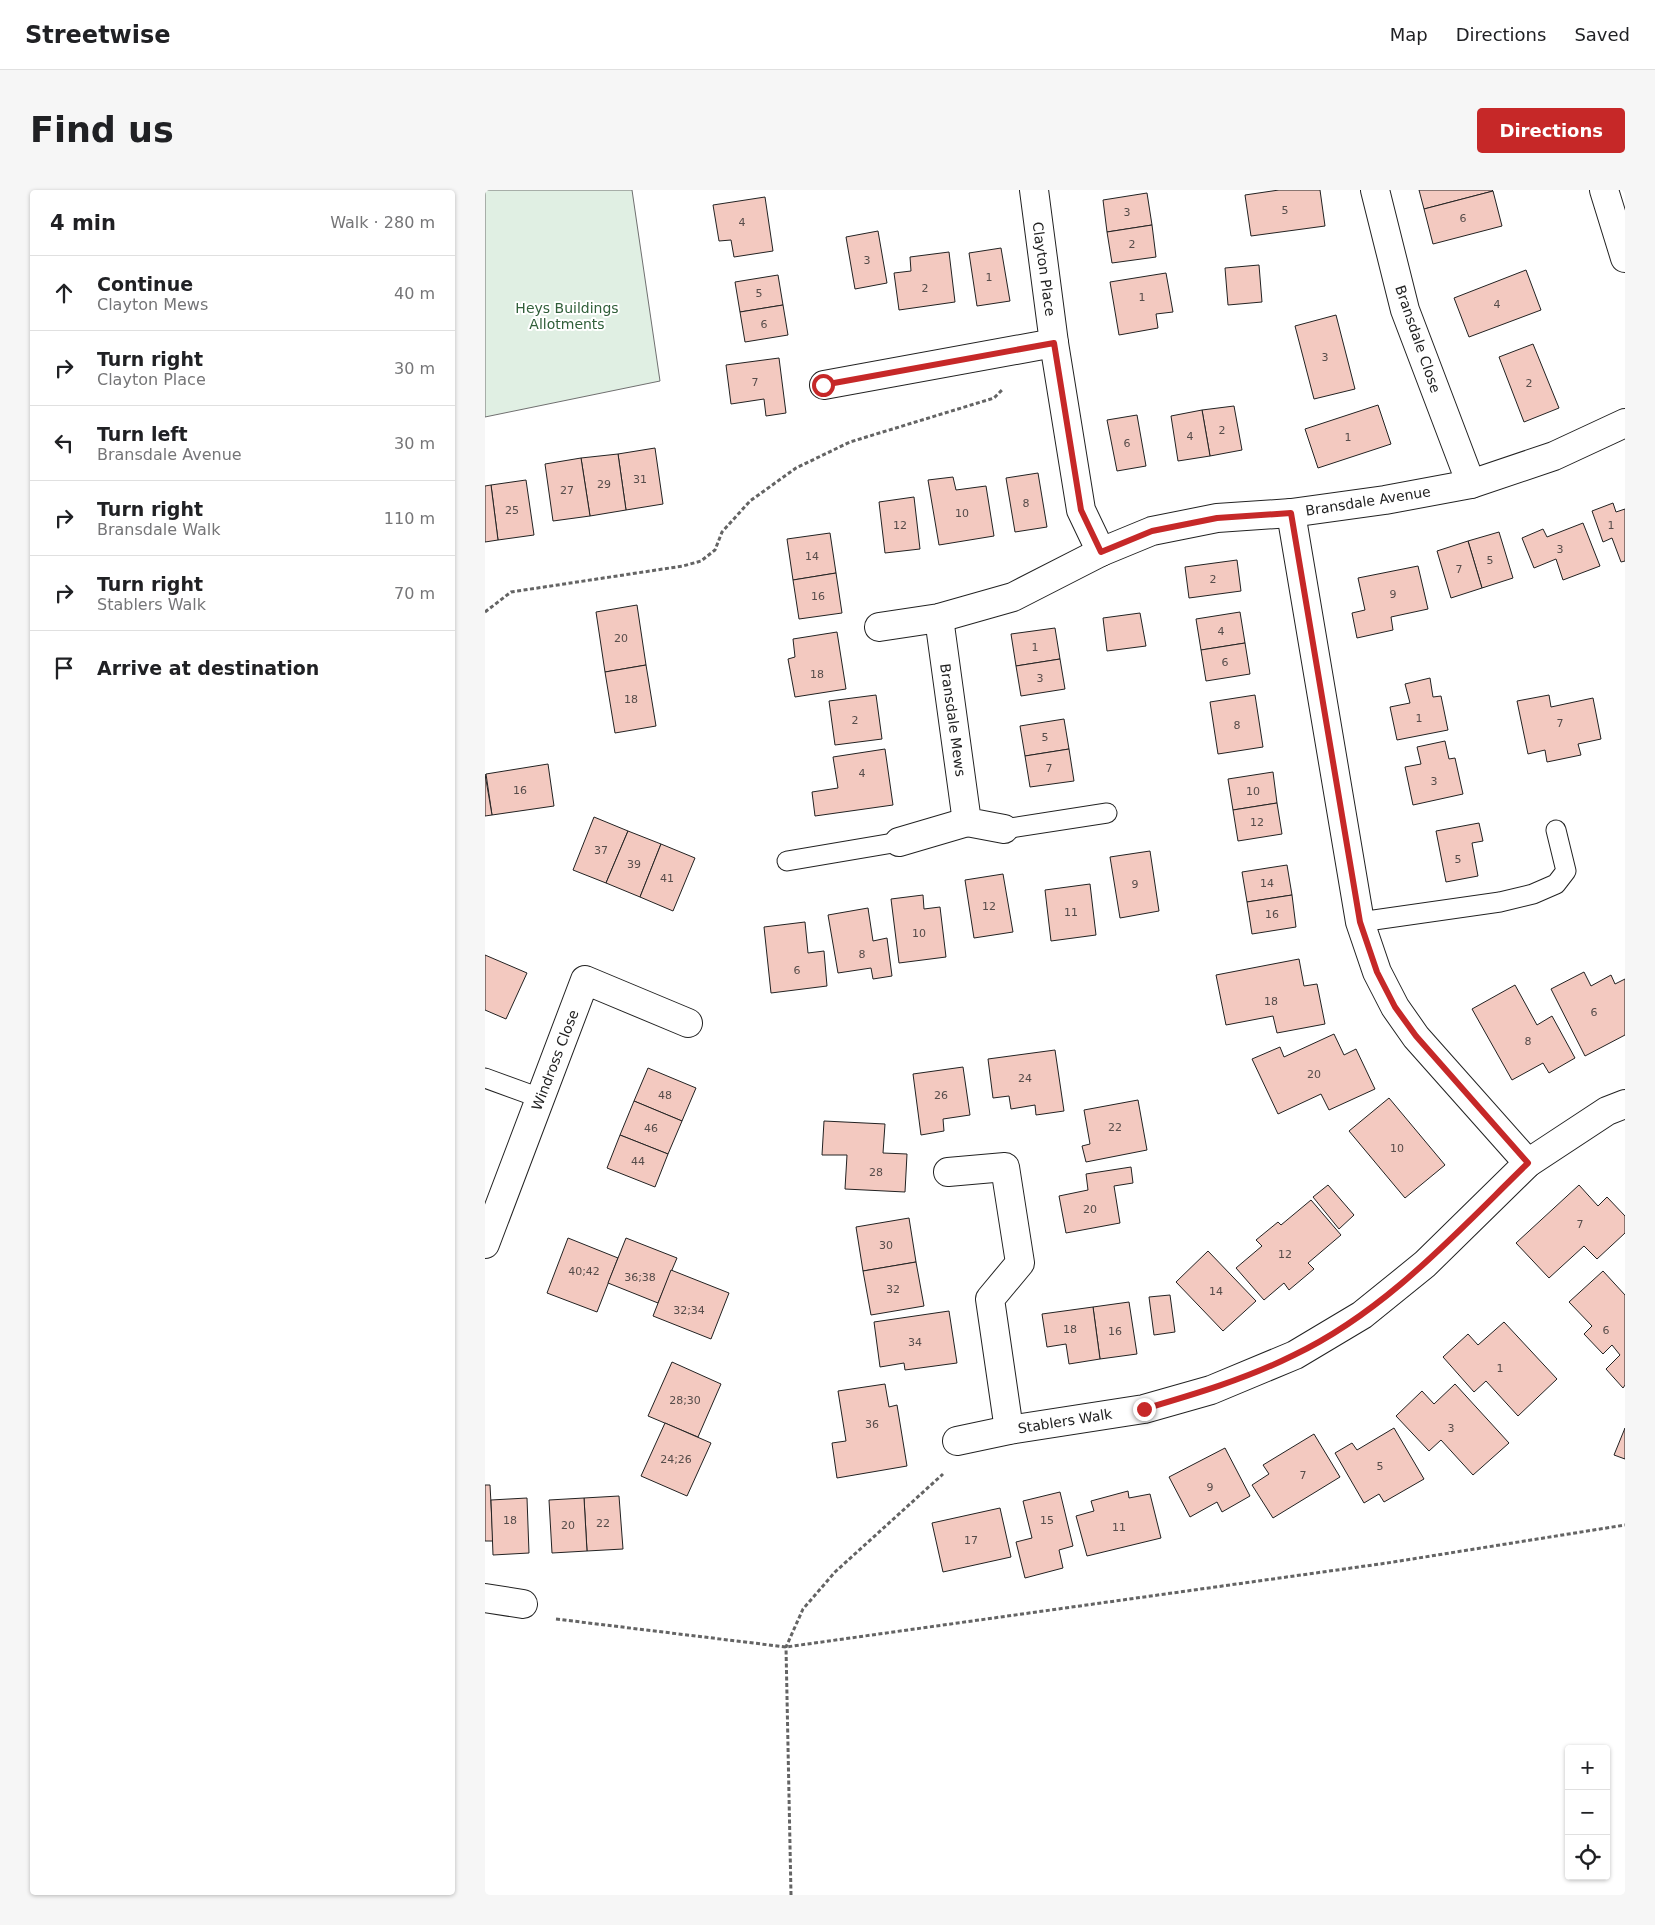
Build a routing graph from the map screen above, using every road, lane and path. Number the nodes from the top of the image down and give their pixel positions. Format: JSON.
{"nodes":[{"id":1,"x":1033,"y":190,"type":"edge"},
{"id":2,"x":1375,"y":190,"type":"edge"},
{"id":3,"x":1604,"y":190,"type":"edge"},
{"id":4,"x":1625,"y":258,"type":"edge"},
{"id":5,"x":1054,"y":343,"type":"junction"},
{"id":6,"x":823,"y":385,"type":"dead end"},
{"id":7,"x":1007,"y":386,"type":"dead end"},
{"id":8,"x":1625,"y":423,"type":"edge"},
{"id":9,"x":1471,"y":484,"type":"junction"},
{"id":10,"x":1291,"y":513,"type":"junction"},
{"id":11,"x":1101,"y":552,"type":"junction"},
{"id":12,"x":485,"y":612,"type":"edge"},
{"id":13,"x":939,"y":618,"type":"junction"},
{"id":14,"x":879,"y":627,"type":"dead end"},
{"id":15,"x":1107,"y":812,"type":"dead end"},
{"id":16,"x":967,"y":822,"type":"junction"},
{"id":17,"x":1004,"y":828,"type":"joint"},
{"id":18,"x":1556,"y":830,"type":"dead end"},
{"id":19,"x":899,"y":842,"type":"joint"},
{"id":20,"x":787,"y":860,"type":"dead end"},
{"id":21,"x":1360,"y":922,"type":"junction"},
{"id":22,"x":688,"y":1023,"type":"dead end"},
{"id":23,"x":485,"y":1078,"type":"edge"},
{"id":24,"x":540,"y":1098,"type":"junction"},
{"id":25,"x":1625,"y":1104,"type":"edge"},
{"id":26,"x":1528,"y":1163,"type":"junction"},
{"id":27,"x":948,"y":1172,"type":"dead end"},
{"id":28,"x":485,"y":1244,"type":"edge"},
{"id":29,"x":1009,"y":1430,"type":"junction"},
{"id":30,"x":957,"y":1441,"type":"joint"},
{"id":31,"x":1625,"y":1525,"type":"edge"},
{"id":32,"x":485,"y":1598,"type":"edge"},
{"id":33,"x":523,"y":1604,"type":"joint"},
{"id":34,"x":786,"y":1647,"type":"junction"},
{"id":35,"x":791,"y":1895,"type":"edge"}],
"edges":[{"from":1,"to":5,"type":"street","name":"Clayton Place"},
{"from":2,"to":9,"type":"street","name":"Bransdale Close"},
{"from":3,"to":4,"type":"street"},
{"from":5,"to":6,"type":"street"},
{"from":5,"to":11,"type":"street","name":"Clayton Place"},
{"from":7,"to":12,"type":"path"},
{"from":8,"to":9,"type":"street","name":"Bransdale Avenue"},
{"from":9,"to":10,"type":"street","name":"Bransdale Avenue"},
{"from":10,"to":11,"type":"street","name":"Bransdale Avenue"},
{"from":10,"to":21,"type":"street"},
{"from":11,"to":13,"type":"street","name":"Bransdale Avenue"},
{"from":13,"to":14,"type":"street","name":"Bransdale Avenue"},
{"from":13,"to":16,"type":"street","name":"Bransdale Mews"},
{"from":15,"to":17,"type":"lane"},
{"from":16,"to":17,"type":"street"},
{"from":16,"to":19,"type":"street"},
{"from":18,"to":21,"type":"lane"},
{"from":19,"to":20,"type":"lane"},
{"from":21,"to":26,"type":"street"},
{"from":22,"to":24,"type":"street","name":"Windross Close"},
{"from":23,"to":24,"type":"lane"},
{"from":24,"to":28,"type":"street","name":"Windross Close"},
{"from":25,"to":26,"type":"street","name":"Stablers Walk"},
{"from":26,"to":29,"type":"street","name":"Stablers Walk"},
{"from":27,"to":29,"type":"street","name":"Stablers Walk"},
{"from":29,"to":30,"type":"street","name":"Stablers Walk"},
{"from":30,"to":34,"type":"path"},
{"from":31,"to":34,"type":"path"},
{"from":32,"to":33,"type":"street"},
{"from":33,"to":34,"type":"path"},
{"from":34,"to":35,"type":"path"}]}
